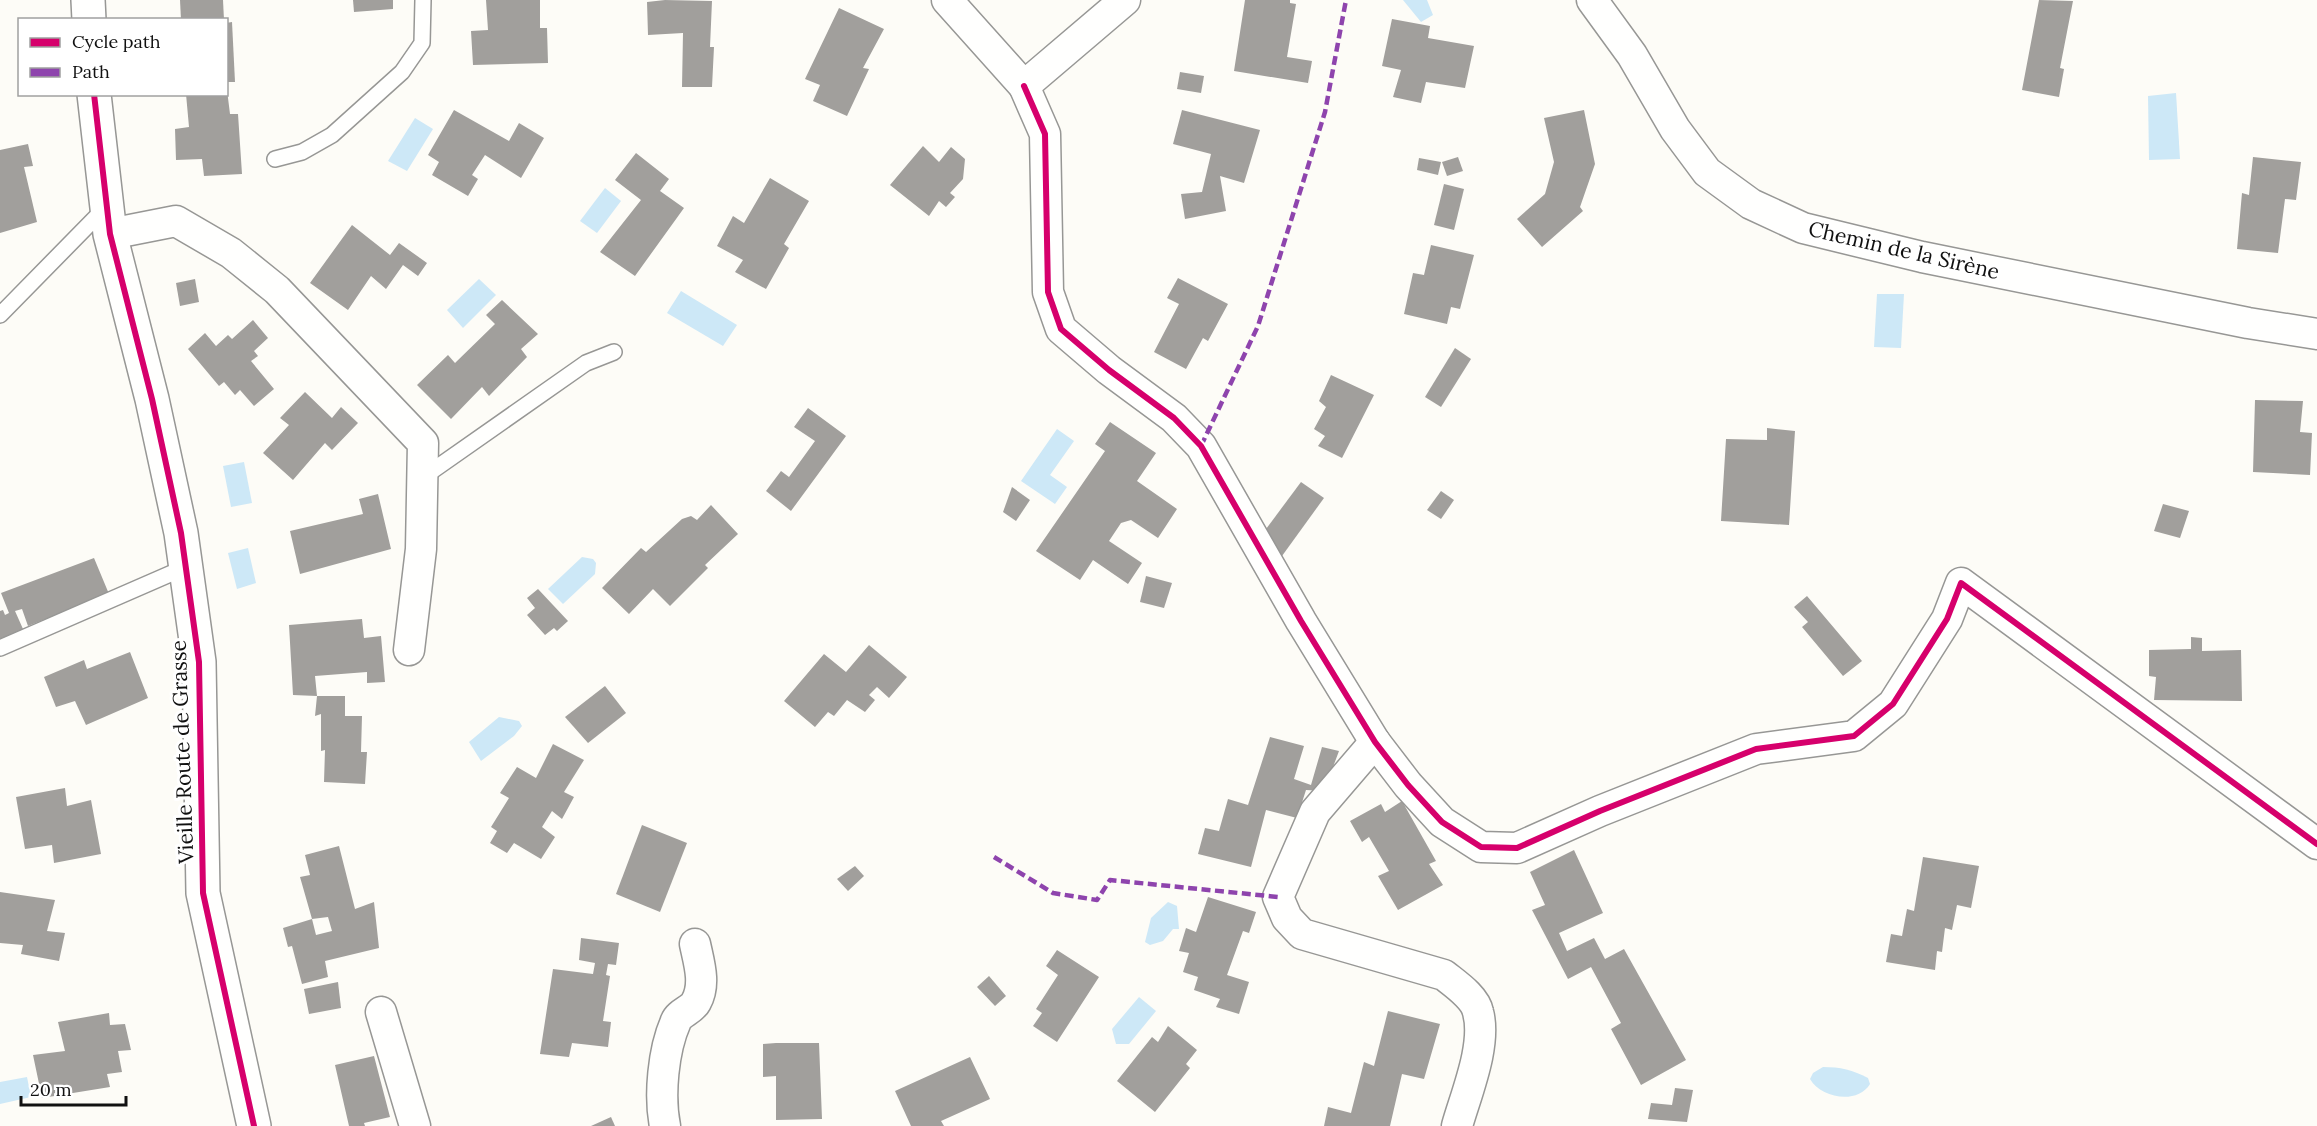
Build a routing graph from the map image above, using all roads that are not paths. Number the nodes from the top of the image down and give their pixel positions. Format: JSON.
{"nodes":[{"id":1,"x":88,"y":0,"type":"edge"},
{"id":2,"x":423,"y":0,"type":"edge"},
{"id":3,"x":947,"y":0,"type":"edge"},
{"id":4,"x":1125,"y":0,"type":"edge"},
{"id":5,"x":1592,"y":0,"type":"edge"},
{"id":6,"x":89,"y":18,"type":"edge"},
{"id":7,"x":1024,"y":86,"type":"junction"},
{"id":8,"x":94,"y":96,"type":"edge"},
{"id":9,"x":275,"y":159,"type":"dead end"},
{"id":10,"x":108,"y":221,"type":"junction"},
{"id":11,"x":0,"y":315,"type":"edge"},
{"id":12,"x":2317,"y":334,"type":"edge"},
{"id":13,"x":614,"y":352,"type":"dead end"},
{"id":14,"x":422,"y":478,"type":"junction"},
{"id":15,"x":186,"y":567,"type":"junction"},
{"id":16,"x":0,"y":648,"type":"edge"},
{"id":17,"x":409,"y":650,"type":"dead end"},
{"id":18,"x":1375,"y":742,"type":"junction"},
{"id":19,"x":2317,"y":844,"type":"edge"},
{"id":20,"x":695,"y":944,"type":"dead end"},
{"id":21,"x":381,"y":1012,"type":"dead end"},
{"id":22,"x":254,"y":1126,"type":"edge"},
{"id":23,"x":415,"y":1126,"type":"edge"},
{"id":24,"x":665,"y":1126,"type":"edge"},
{"id":25,"x":1457,"y":1126,"type":"edge"}],
"edges":[{"from":1,"to":6,"type":"street"},
{"from":2,"to":9,"type":"lane"},
{"from":3,"to":7,"type":"street"},
{"from":4,"to":7,"type":"street"},
{"from":5,"to":12,"type":"street","name":"Chemin de la Sirène"},
{"from":7,"to":18,"type":"street"},
{"from":8,"to":10,"type":"street","name":"Vieille Route de Grasse"},
{"from":10,"to":11,"type":"lane"},
{"from":10,"to":14,"type":"street"},
{"from":10,"to":15,"type":"street","name":"Vieille Route de Grasse"},
{"from":13,"to":14,"type":"lane"},
{"from":14,"to":17,"type":"street"},
{"from":15,"to":16,"type":"lane"},
{"from":15,"to":22,"type":"street","name":"Vieille Route de Grasse"},
{"from":18,"to":19,"type":"street"},
{"from":18,"to":25,"type":"street"},
{"from":20,"to":24,"type":"street"},
{"from":21,"to":23,"type":"street"}]}
